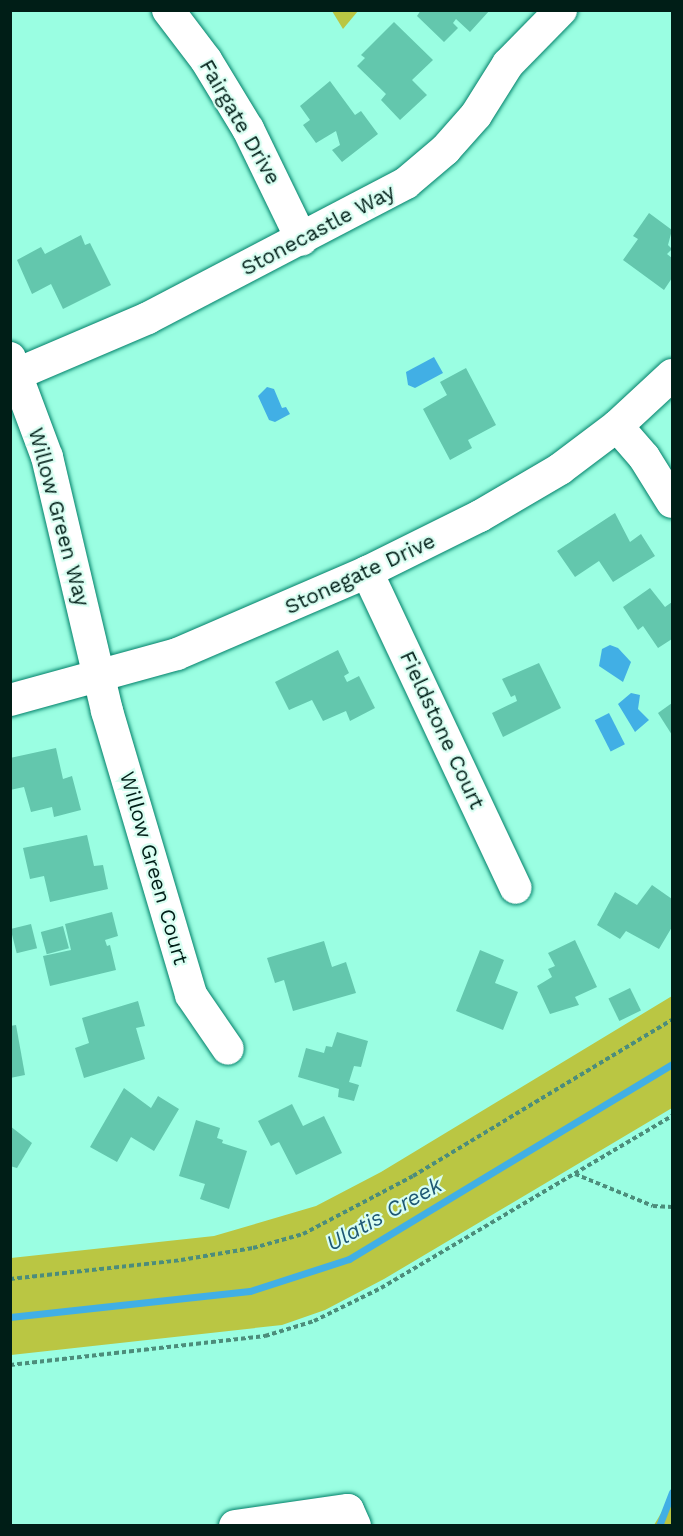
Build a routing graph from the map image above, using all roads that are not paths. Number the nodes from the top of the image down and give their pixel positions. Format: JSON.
{"nodes":[{"id":1,"x":168,"y":10,"type":"edge"},
{"id":2,"x":561,"y":10,"type":"edge"},
{"id":3,"x":302,"y":240,"type":"junction"},
{"id":4,"x":14,"y":366,"type":"edge"},
{"id":5,"x":672,"y":375,"type":"edge"},
{"id":6,"x":616,"y":426,"type":"junction"},
{"id":7,"x":672,"y":502,"type":"edge"},
{"id":8,"x":367,"y":572,"type":"junction"},
{"id":9,"x":100,"y":678,"type":"junction"},
{"id":10,"x":10,"y":700,"type":"edge"},
{"id":11,"x":516,"y":888,"type":"dead end"},
{"id":12,"x":228,"y":1049,"type":"dead end"},
{"id":13,"x":234,"y":1526,"type":"edge"},
{"id":14,"x":355,"y":1526,"type":"edge"}],
"edges":[{"from":1,"to":3,"type":"street","name":"Fairgate Drive"},
{"from":2,"to":3,"type":"street","name":"Stonecastle Way"},
{"from":3,"to":4,"type":"street","name":"Stonecastle Way"},
{"from":4,"to":9,"type":"street","name":"Willow Green Way"},
{"from":5,"to":6,"type":"street","name":"Stonegate Drive"},
{"from":6,"to":7,"type":"street"},
{"from":6,"to":8,"type":"street","name":"Stonegate Drive"},
{"from":8,"to":9,"type":"street","name":"Stonegate Drive"},
{"from":8,"to":11,"type":"street","name":"Fieldstone Court"},
{"from":9,"to":10,"type":"street","name":"Stonegate Drive"},
{"from":9,"to":12,"type":"street","name":"Willow Green Court"},
{"from":13,"to":14,"type":"street"}]}
